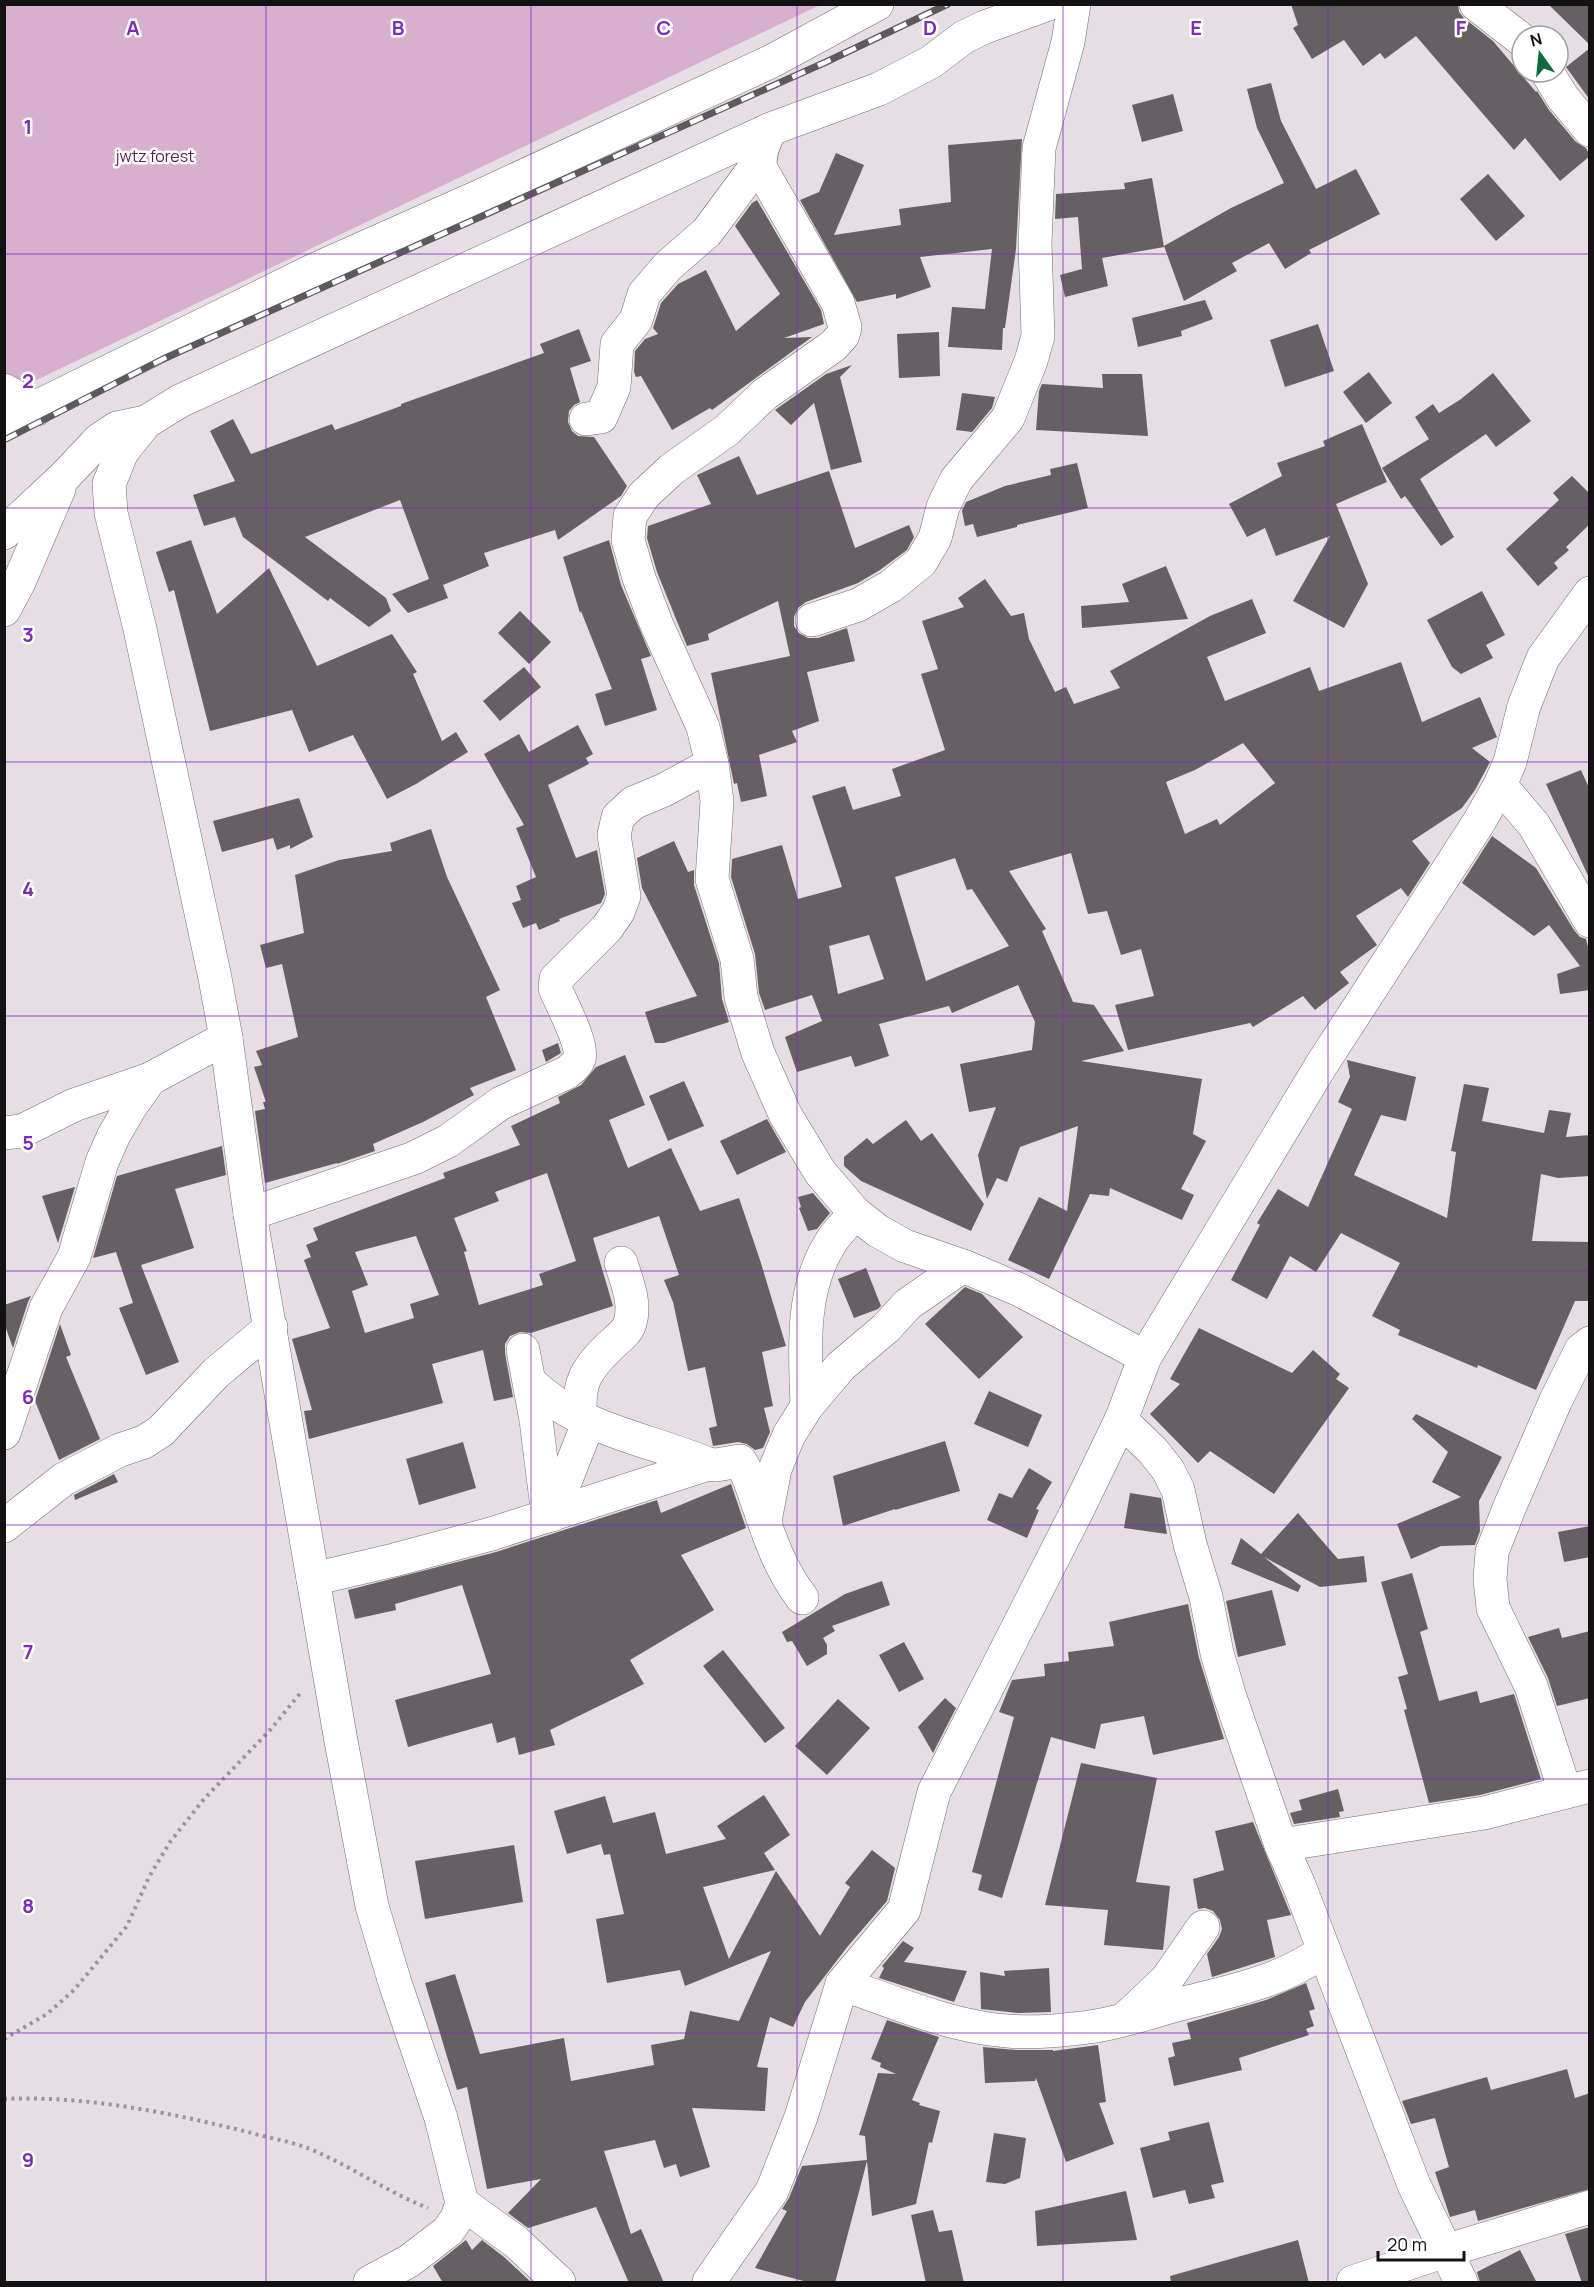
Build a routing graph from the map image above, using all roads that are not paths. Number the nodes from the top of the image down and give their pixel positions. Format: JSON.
{"nodes":[{"id":1,"x":877,"y":4,"type":"edge"},
{"id":2,"x":1047,"y":4,"type":"edge"},
{"id":3,"x":1074,"y":4,"type":"edge"},
{"id":4,"x":1476,"y":4,"type":"edge"},
{"id":5,"x":1510,"y":31,"type":"edge"},
{"id":6,"x":1554,"y":84,"type":"edge"},
{"id":7,"x":771,"y":129,"type":"junction"},
{"id":8,"x":1590,"y":130,"type":"edge"},
{"id":9,"x":759,"y":162,"type":"junction"},
{"id":10,"x":4,"y":390,"type":"edge"},
{"id":11,"x":37,"y":409,"type":"junction"},
{"id":12,"x":586,"y":419,"type":"dead end"},
{"id":13,"x":146,"y":422,"type":"junction"},
{"id":14,"x":4,"y":423,"type":"edge"},
{"id":15,"x":64,"y":477,"type":"junction"},
{"id":16,"x":4,"y":533,"type":"edge"},
{"id":17,"x":1590,"y":593,"type":"edge"},
{"id":18,"x":4,"y":610,"type":"edge"},
{"id":19,"x":812,"y":620,"type":"dead end"},
{"id":20,"x":712,"y":764,"type":"junction"},
{"id":21,"x":1500,"y":785,"type":"junction"},
{"id":22,"x":1590,"y":921,"type":"edge"},
{"id":23,"x":226,"y":1038,"type":"junction"},
{"id":24,"x":150,"y":1079,"type":"junction"},
{"id":25,"x":4,"y":1133,"type":"edge"},
{"id":26,"x":855,"y":1213,"type":"junction"},
{"id":27,"x":250,"y":1214,"type":"junction"},
{"id":28,"x":621,"y":1263,"type":"dead end"},
{"id":29,"x":963,"y":1266,"type":"junction"},
{"id":30,"x":271,"y":1327,"type":"junction"},
{"id":31,"x":1590,"y":1343,"type":"edge"},
{"id":32,"x":523,"y":1350,"type":"dead end"},
{"id":33,"x":1145,"y":1357,"type":"junction"},
{"id":34,"x":530,"y":1382,"type":"junction"},
{"id":35,"x":807,"y":1406,"type":"junction"},
{"id":36,"x":585,"y":1419,"type":"junction"},
{"id":37,"x":1120,"y":1420,"type":"junction"},
{"id":38,"x":4,"y":1433,"type":"edge"},
{"id":39,"x":708,"y":1464,"type":"junction"},
{"id":40,"x":550,"y":1516,"type":"junction"},
{"id":41,"x":765,"y":1523,"type":"junction"},
{"id":42,"x":4,"y":1526,"type":"edge"},
{"id":43,"x":313,"y":1579,"type":"junction"},
{"id":44,"x":802,"y":1598,"type":"dead end"},
{"id":45,"x":1577,"y":1788,"type":"edge"},
{"id":46,"x":1281,"y":1845,"type":"junction"},
{"id":47,"x":1203,"y":1927,"type":"dead end"},
{"id":48,"x":1323,"y":1951,"type":"junction"},
{"id":49,"x":842,"y":1984,"type":"junction"},
{"id":50,"x":1123,"y":2020,"type":"junction"},
{"id":51,"x":1590,"y":2207,"type":"edge"},
{"id":52,"x":460,"y":2211,"type":"junction"},
{"id":53,"x":1445,"y":2251,"type":"junction"},
{"id":54,"x":370,"y":2283,"type":"edge"},
{"id":55,"x":559,"y":2283,"type":"edge"},
{"id":56,"x":709,"y":2283,"type":"edge"},
{"id":57,"x":1353,"y":2283,"type":"edge"},
{"id":58,"x":1461,"y":2283,"type":"edge"}],
"edges":[{"from":1,"to":11,"type":"street"},
{"from":2,"to":7,"type":"street"},
{"from":3,"to":19,"type":"street"},
{"from":4,"to":5,"type":"street"},
{"from":6,"to":8,"type":"street"},
{"from":7,"to":9,"type":"street"},
{"from":7,"to":13,"type":"street"},
{"from":9,"to":12,"type":"street"},
{"from":9,"to":20,"type":"street"},
{"from":10,"to":11,"type":"street"},
{"from":11,"to":14,"type":"street"},
{"from":13,"to":15,"type":"street"},
{"from":13,"to":23,"type":"street"},
{"from":15,"to":16,"type":"street"},
{"from":15,"to":18,"type":"street"},
{"from":17,"to":21,"type":"street"},
{"from":20,"to":26,"type":"street"},
{"from":20,"to":27,"type":"street"},
{"from":21,"to":22,"type":"street"},
{"from":21,"to":33,"type":"street"},
{"from":23,"to":24,"type":"street"},
{"from":23,"to":27,"type":"street"},
{"from":24,"to":25,"type":"street"},
{"from":24,"to":38,"type":"street"},
{"from":26,"to":29,"type":"street"},
{"from":26,"to":35,"type":"street"},
{"from":27,"to":30,"type":"street"},
{"from":28,"to":36,"type":"street"},
{"from":29,"to":33,"type":"street"},
{"from":29,"to":35,"type":"street"},
{"from":30,"to":42,"type":"street"},
{"from":30,"to":43,"type":"street"},
{"from":31,"to":45,"type":"street"},
{"from":32,"to":34,"type":"street"},
{"from":33,"to":37,"type":"street"},
{"from":34,"to":36,"type":"street"},
{"from":34,"to":40,"type":"street"},
{"from":35,"to":41,"type":"street"},
{"from":36,"to":39,"type":"street"},
{"from":36,"to":40,"type":"street"},
{"from":37,"to":46,"type":"street"},
{"from":37,"to":49,"type":"street"},
{"from":39,"to":40,"type":"street"},
{"from":39,"to":41,"type":"street"},
{"from":40,"to":43,"type":"street"},
{"from":41,"to":44,"type":"street"},
{"from":43,"to":52,"type":"street"},
{"from":45,"to":46,"type":"street"},
{"from":46,"to":48,"type":"street"},
{"from":47,"to":50,"type":"street"},
{"from":48,"to":50,"type":"street"},
{"from":48,"to":53,"type":"street"},
{"from":49,"to":50,"type":"street"},
{"from":49,"to":56,"type":"street"},
{"from":51,"to":53,"type":"street"},
{"from":52,"to":54,"type":"street"},
{"from":52,"to":55,"type":"street"},
{"from":53,"to":57,"type":"street"},
{"from":53,"to":58,"type":"street"}]}
